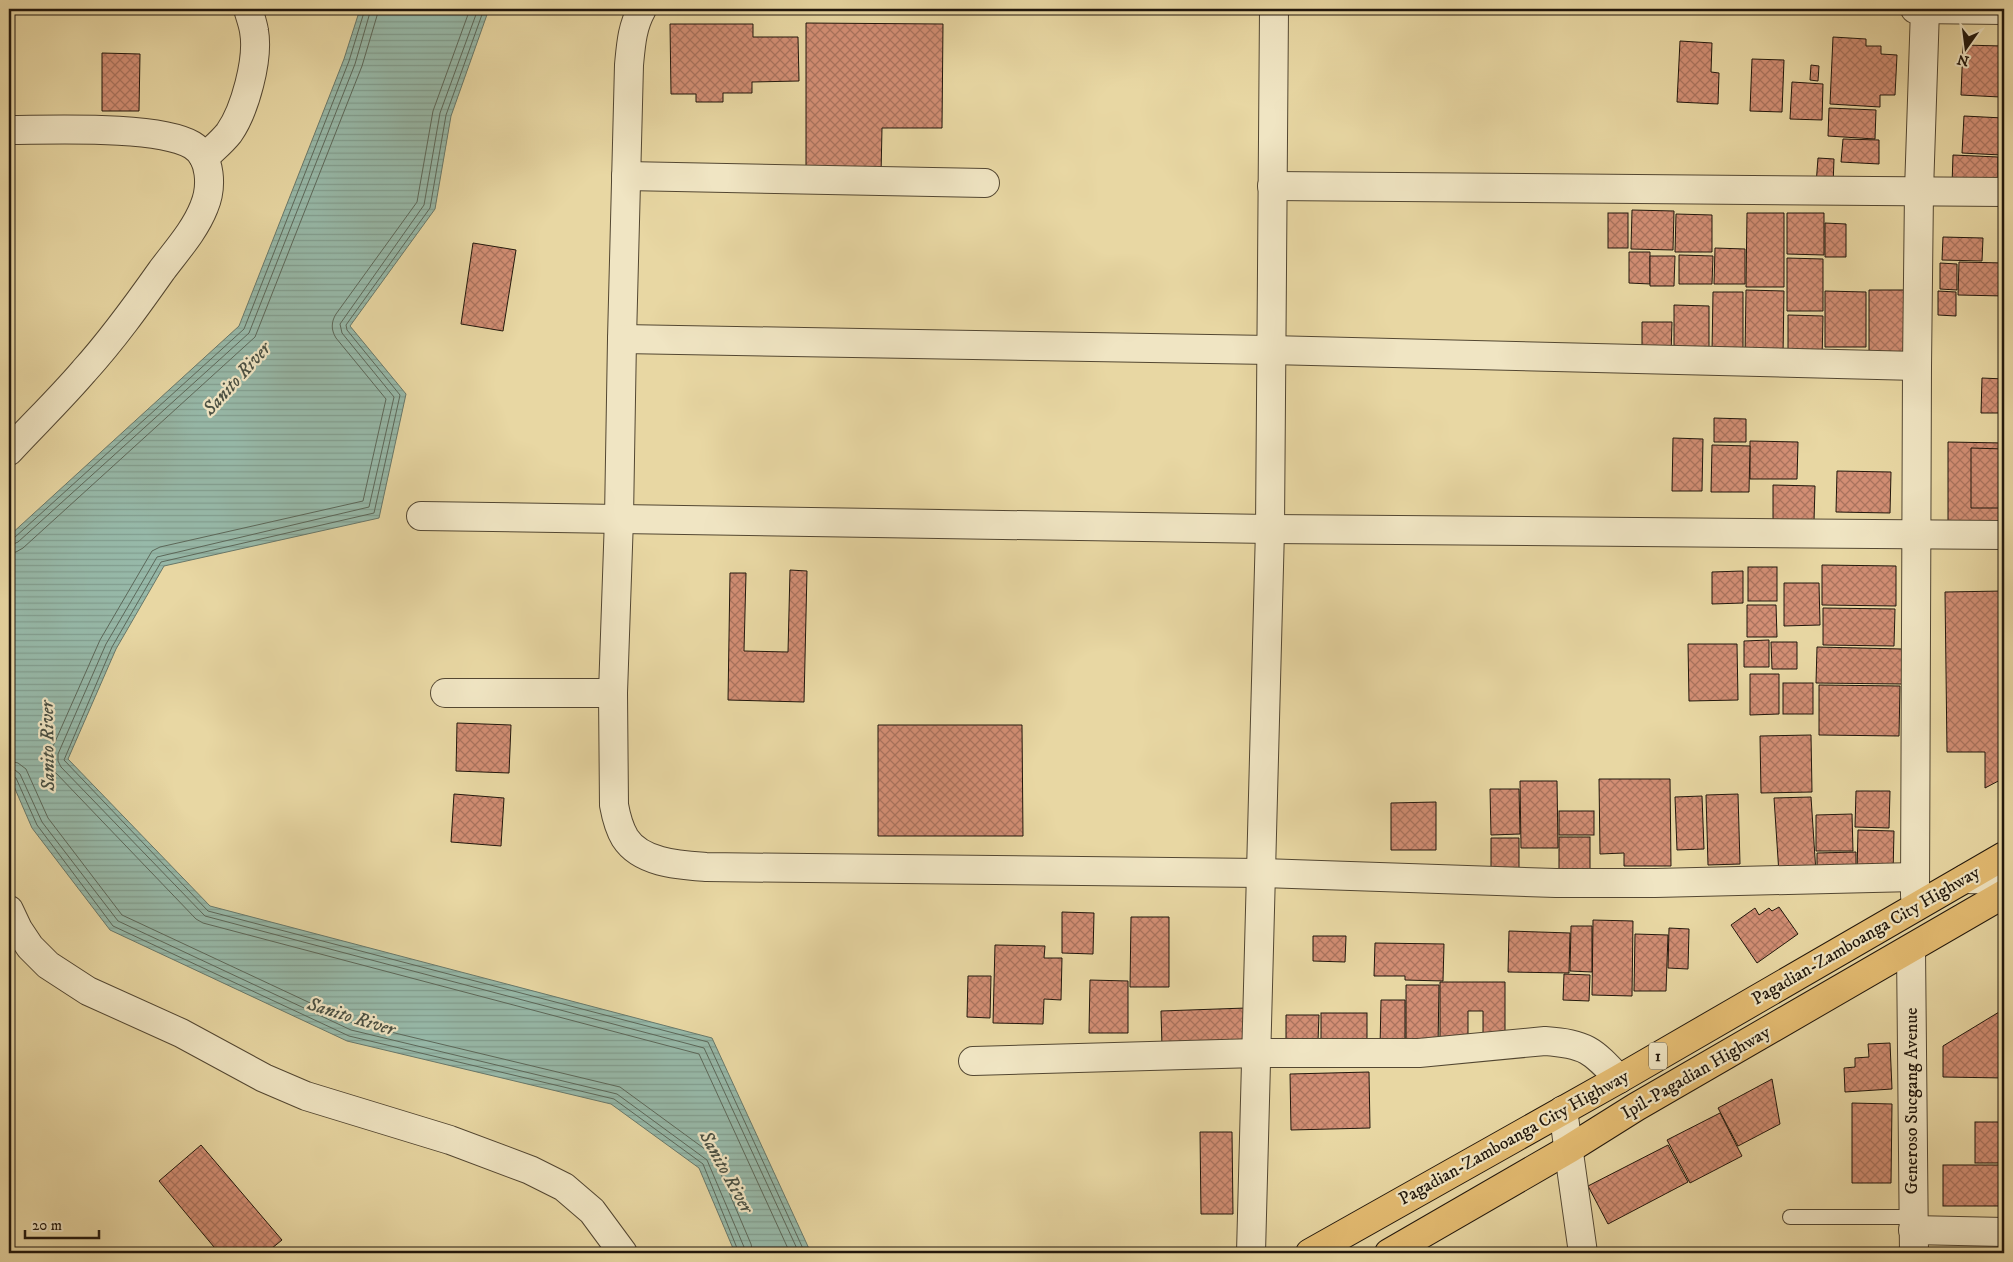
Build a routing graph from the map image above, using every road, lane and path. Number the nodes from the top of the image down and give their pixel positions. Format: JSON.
{"nodes":[{"id":1,"x":248,"y":9,"type":"edge"},
{"id":2,"x":642,"y":9,"type":"edge"},
{"id":3,"x":1274,"y":9,"type":"edge"},
{"id":4,"x":1915,"y":9,"type":"edge"},
{"id":5,"x":1925,"y":9,"type":"edge"},
{"id":6,"x":2004,"y":10,"type":"edge"},
{"id":7,"x":9,"y":130,"type":"edge"},
{"id":8,"x":204,"y":158,"type":"junction"},
{"id":9,"x":626,"y":176,"type":"junction"},
{"id":10,"x":985,"y":182,"type":"dead end"},
{"id":11,"x":1272,"y":186,"type":"junction"},
{"id":12,"x":1919,"y":191,"type":"junction"},
{"id":13,"x":2004,"y":192,"type":"edge"},
{"id":14,"x":622,"y":338,"type":"junction"},
{"id":15,"x":1270,"y":350,"type":"junction"},
{"id":16,"x":1917,"y":366,"type":"junction"},
{"id":17,"x":9,"y":451,"type":"edge"},
{"id":18,"x":421,"y":516,"type":"dead end"},
{"id":19,"x":619,"y":518,"type":"junction"},
{"id":20,"x":1270,"y":529,"type":"junction"},
{"id":21,"x":1916,"y":534,"type":"junction"},
{"id":22,"x":2004,"y":535,"type":"edge"},
{"id":23,"x":445,"y":693,"type":"dead end"},
{"id":24,"x":613,"y":693,"type":"junction"},
{"id":25,"x":2004,"y":856,"type":"edge"},
{"id":26,"x":1261,"y":873,"type":"junction"},
{"id":27,"x":1915,"y":877,"type":"junction"},
{"id":28,"x":1965,"y":879,"type":"junction"},
{"id":29,"x":2004,"y":880,"type":"edge"},
{"id":30,"x":2004,"y":894,"type":"edge"},
{"id":31,"x":1915,"y":907,"type":"junction"},
{"id":32,"x":9,"y":910,"type":"edge"},
{"id":33,"x":1911,"y":949,"type":"junction"},
{"id":34,"x":1257,"y":1053,"type":"junction"},
{"id":35,"x":973,"y":1060,"type":"dead end"},
{"id":36,"x":1619,"y":1079,"type":"junction"},
{"id":37,"x":1563,"y":1110,"type":"junction"},
{"id":38,"x":1569,"y":1149,"type":"junction"},
{"id":39,"x":1790,"y":1217,"type":"dead end"},
{"id":40,"x":2004,"y":1232,"type":"edge"},
{"id":41,"x":1913,"y":1233,"type":"edge"},
{"id":42,"x":623,"y":1253,"type":"edge"},
{"id":43,"x":1251,"y":1253,"type":"edge"},
{"id":44,"x":1310,"y":1253,"type":"edge"},
{"id":45,"x":1389,"y":1253,"type":"edge"},
{"id":46,"x":1583,"y":1253,"type":"edge"}],
"edges":[{"from":1,"to":8,"type":"street"},
{"from":2,"to":9,"type":"street"},
{"from":3,"to":11,"type":"street"},
{"from":4,"to":5,"type":"street"},
{"from":5,"to":6,"type":"street"},
{"from":5,"to":12,"type":"street"},
{"from":7,"to":8,"type":"street"},
{"from":8,"to":17,"type":"street"},
{"from":9,"to":10,"type":"street"},
{"from":9,"to":14,"type":"street"},
{"from":11,"to":12,"type":"street"},
{"from":11,"to":15,"type":"street"},
{"from":12,"to":13,"type":"street"},
{"from":12,"to":16,"type":"street"},
{"from":14,"to":15,"type":"street"},
{"from":14,"to":19,"type":"street"},
{"from":15,"to":16,"type":"street"},
{"from":15,"to":20,"type":"street"},
{"from":16,"to":21,"type":"street"},
{"from":18,"to":19,"type":"street"},
{"from":19,"to":20,"type":"street"},
{"from":19,"to":24,"type":"street"},
{"from":20,"to":21,"type":"street"},
{"from":20,"to":26,"type":"street"},
{"from":21,"to":22,"type":"street"},
{"from":21,"to":27,"type":"street"},
{"from":23,"to":24,"type":"street"},
{"from":24,"to":26,"type":"street"},
{"from":25,"to":28,"type":"main road","name":"Pagadian-Zamboanga City Highway","number":"1"},
{"from":26,"to":27,"type":"street"},
{"from":26,"to":34,"type":"street"},
{"from":27,"to":31,"type":"street"},
{"from":28,"to":29,"type":"street"},
{"from":28,"to":31,"type":"main road","name":"Pagadian-Zamboanga City Highway","number":"1"},
{"from":30,"to":33,"type":"main road","name":"Ipil-Pagadian Highway","number":"1"},
{"from":31,"to":36,"type":"main road","name":"Pagadian-Zamboanga City Highway","number":"1"},
{"from":32,"to":42,"type":"street"},
{"from":33,"to":38,"type":"main road","name":"Ipil-Pagadian Highway","number":"1"},
{"from":33,"to":41,"type":"street","name":"Generoso Sucgang Avenue"},
{"from":34,"to":35,"type":"street"},
{"from":34,"to":36,"type":"street"},
{"from":34,"to":43,"type":"street"},
{"from":36,"to":37,"type":"main road","name":"Pagadian-Zamboanga City Highway","number":"1"},
{"from":37,"to":38,"type":"street"},
{"from":37,"to":44,"type":"main road","name":"Pagadian-Zamboanga City Highway","number":"1"},
{"from":38,"to":45,"type":"main road","name":"Ipil-Pagadian Highway","number":"1"},
{"from":38,"to":46,"type":"street"},
{"from":39,"to":41,"type":"lane"},
{"from":40,"to":41,"type":"street"}]}
